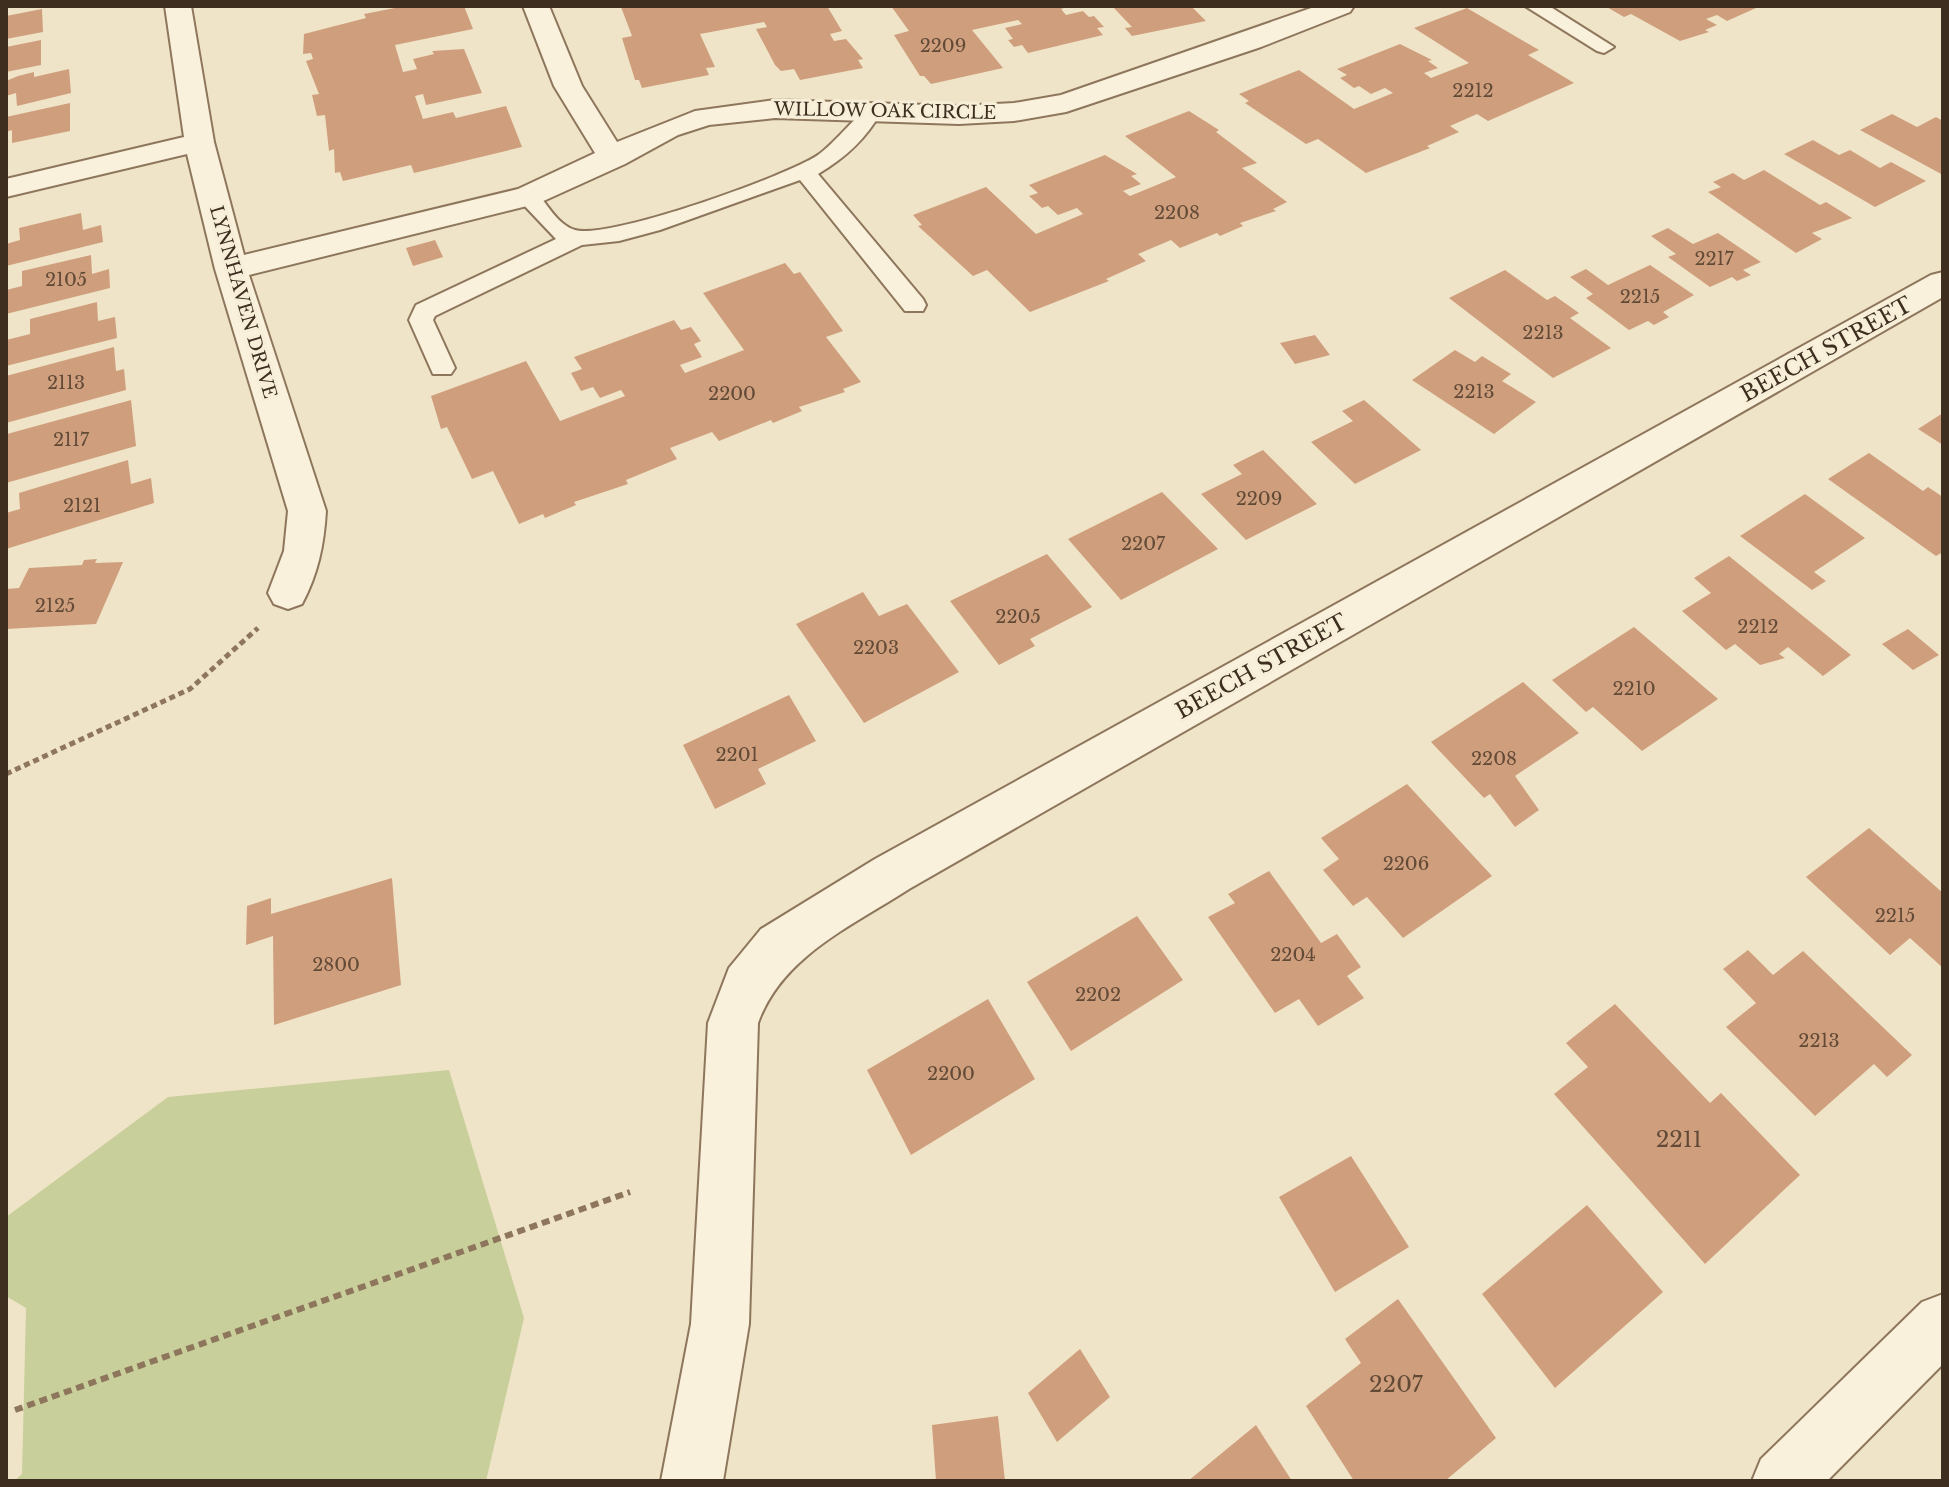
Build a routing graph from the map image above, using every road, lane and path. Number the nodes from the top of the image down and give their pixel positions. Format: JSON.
{"nodes":[{"id":1,"x":178,"y":6,"type":"edge"},
{"id":2,"x":536,"y":6,"type":"edge"},
{"id":3,"x":1341,"y":6,"type":"edge"},
{"id":4,"x":1535,"y":6,"type":"edge"},
{"id":5,"x":1604,"y":47,"type":"dead end"},
{"id":6,"x":871,"y":112,"type":"junction"},
{"id":7,"x":199,"y":142,"type":"junction"},
{"id":8,"x":614,"y":158,"type":"junction"},
{"id":9,"x":804,"y":171,"type":"junction"},
{"id":10,"x":6,"y":188,"type":"edge"},
{"id":11,"x":528,"y":196,"type":"junction"},
{"id":12,"x":575,"y":239,"type":"junction"},
{"id":13,"x":231,"y":269,"type":"junction"},
{"id":14,"x":1943,"y":283,"type":"edge"},
{"id":15,"x":914,"y":305,"type":"dead end"},
{"id":16,"x":442,"y":368,"type":"dead end"},
{"id":17,"x":288,"y":593,"type":"joint"},
{"id":18,"x":6,"y":774,"type":"edge"},
{"id":19,"x":630,"y":1192,"type":"dead end"},
{"id":20,"x":1943,"y":1323,"type":"edge"},
{"id":21,"x":15,"y":1410,"type":"dead end"},
{"id":22,"x":692,"y":1481,"type":"edge"},
{"id":23,"x":1783,"y":1481,"type":"edge"}],
"edges":[{"from":1,"to":7,"type":"street","name":"LYNNHAVEN DRIVE"},
{"from":2,"to":8,"type":"street"},
{"from":3,"to":6,"type":"street","name":"WILLOW OAK CIRCLE"},
{"from":4,"to":5,"type":"lane"},
{"from":6,"to":8,"type":"street","name":"WILLOW OAK CIRCLE"},
{"from":6,"to":9,"type":"lane"},
{"from":7,"to":10,"type":"street"},
{"from":7,"to":13,"type":"street","name":"LYNNHAVEN DRIVE"},
{"from":8,"to":11,"type":"street","name":"WILLOW OAK CIRCLE"},
{"from":9,"to":12,"type":"lane"},
{"from":9,"to":15,"type":"lane"},
{"from":11,"to":12,"type":"lane"},
{"from":11,"to":13,"type":"street","name":"WILLOW OAK CIRCLE"},
{"from":12,"to":16,"type":"lane"},
{"from":13,"to":17,"type":"street","name":"LYNNHAVEN DRIVE"},
{"from":14,"to":22,"type":"street","name":"BEECH STREET"},
{"from":17,"to":18,"type":"path"},
{"from":19,"to":21,"type":"path"},
{"from":20,"to":23,"type":"street"}]}
